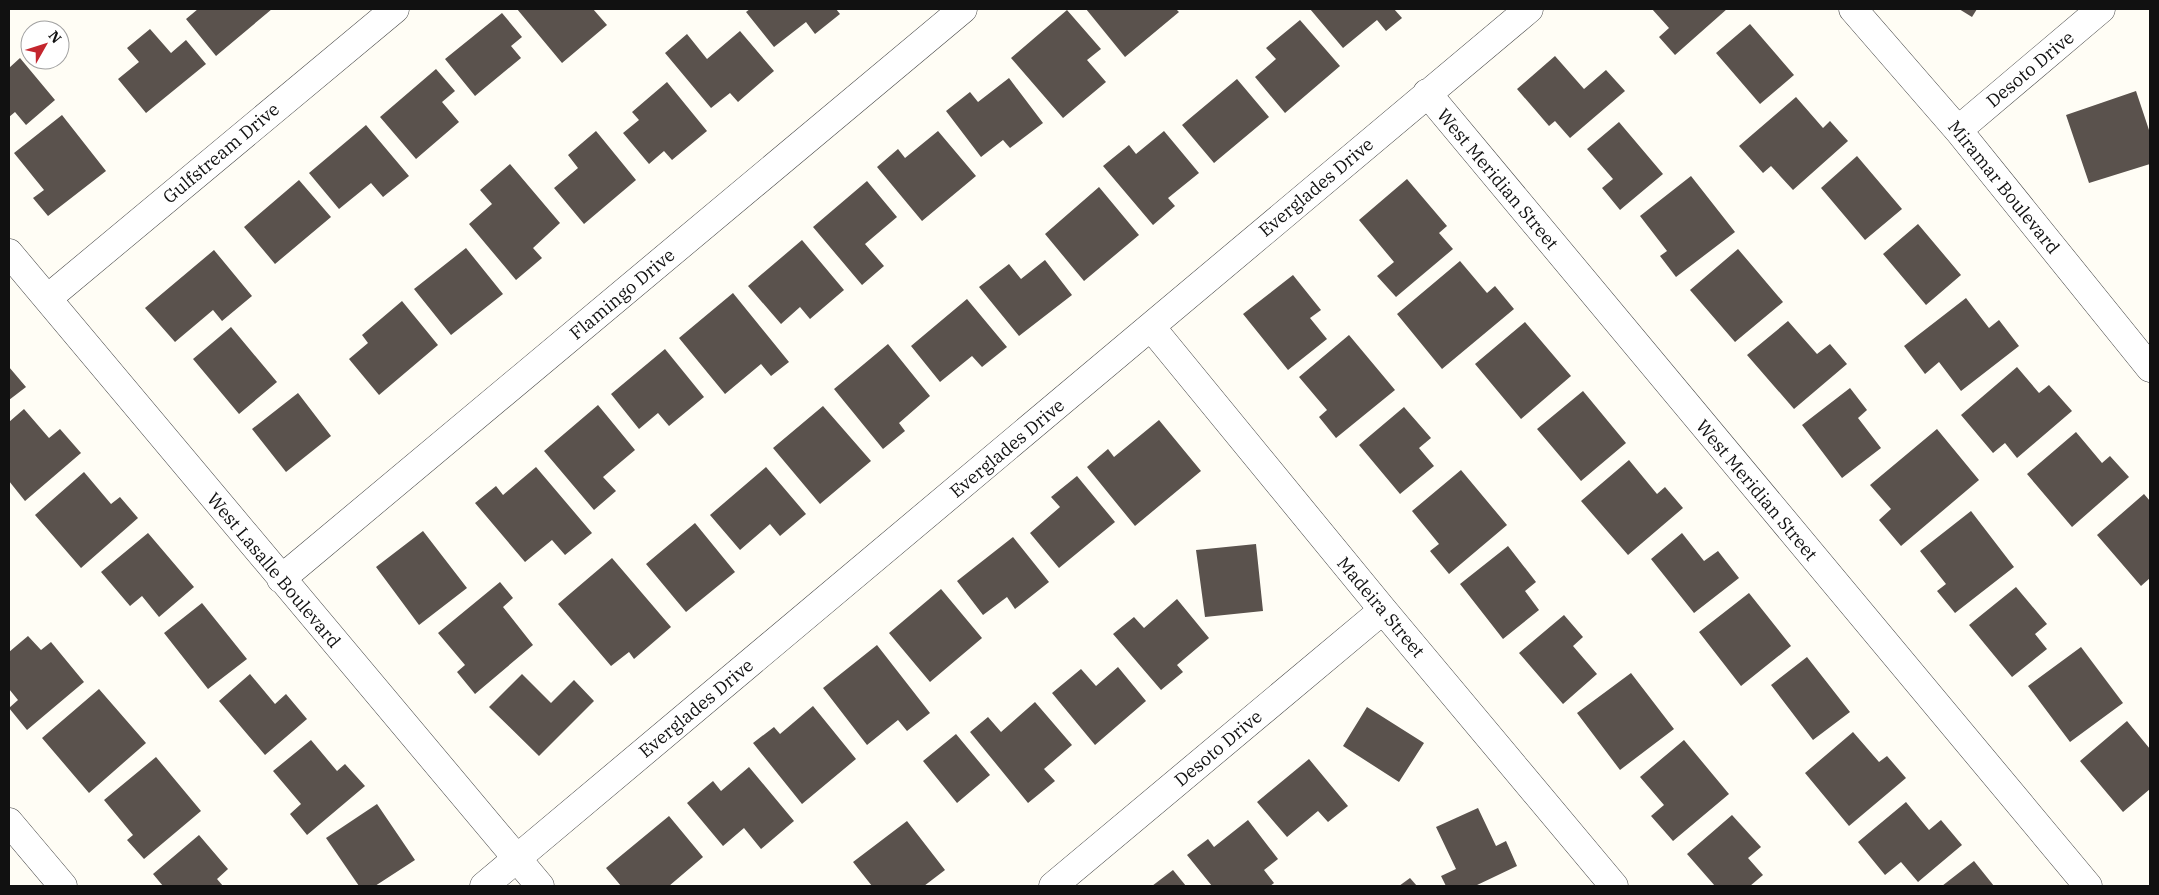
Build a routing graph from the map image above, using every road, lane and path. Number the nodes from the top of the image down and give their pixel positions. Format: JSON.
{"nodes":[{"id":1,"x":395,"y":9,"type":"edge"},
{"id":2,"x":963,"y":9,"type":"edge"},
{"id":3,"x":1529,"y":9,"type":"edge"},
{"id":4,"x":1853,"y":9,"type":"edge"},
{"id":5,"x":2101,"y":9,"type":"edge"},
{"id":6,"x":1427,"y":93,"type":"junction"},
{"id":7,"x":1958,"y":130,"type":"junction"},
{"id":8,"x":9,"y":254,"type":"edge"},
{"id":9,"x":48,"y":298,"type":"junction"},
{"id":10,"x":1151,"y":327,"type":"junction"},
{"id":11,"x":2150,"y":368,"type":"edge"},
{"id":12,"x":281,"y":579,"type":"junction"},
{"id":13,"x":1383,"y":610,"type":"junction"},
{"id":14,"x":9,"y":822,"type":"edge"},
{"id":15,"x":517,"y":859,"type":"junction"},
{"id":16,"x":63,"y":886,"type":"edge"},
{"id":17,"x":484,"y":886,"type":"edge"},
{"id":18,"x":540,"y":886,"type":"edge"},
{"id":19,"x":1053,"y":886,"type":"edge"},
{"id":20,"x":1614,"y":886,"type":"edge"},
{"id":21,"x":2088,"y":886,"type":"edge"}],
"edges":[{"from":1,"to":9,"type":"street","name":"Gulfstream Drive"},
{"from":2,"to":12,"type":"street","name":"Flamingo Drive"},
{"from":3,"to":6,"type":"street","name":"Everglades Drive"},
{"from":4,"to":7,"type":"street","name":"Miramar Boulevard"},
{"from":5,"to":7,"type":"street","name":"Desoto Drive"},
{"from":6,"to":10,"type":"street","name":"Everglades Drive"},
{"from":6,"to":21,"type":"street","name":"West Meridian Street"},
{"from":7,"to":11,"type":"street","name":"Miramar Boulevard"},
{"from":8,"to":9,"type":"street","name":"West Lasalle Boulevard"},
{"from":9,"to":12,"type":"street","name":"West Lasalle Boulevard"},
{"from":10,"to":13,"type":"street","name":"Madeira Street"},
{"from":10,"to":15,"type":"street","name":"Everglades Drive"},
{"from":12,"to":15,"type":"street","name":"West Lasalle Boulevard"},
{"from":13,"to":19,"type":"street","name":"Desoto Drive"},
{"from":13,"to":20,"type":"street","name":"Madeira Street"},
{"from":14,"to":16,"type":"street"},
{"from":15,"to":17,"type":"street","name":"Everglades Drive"},
{"from":15,"to":18,"type":"street","name":"West Lasalle Boulevard"}]}
